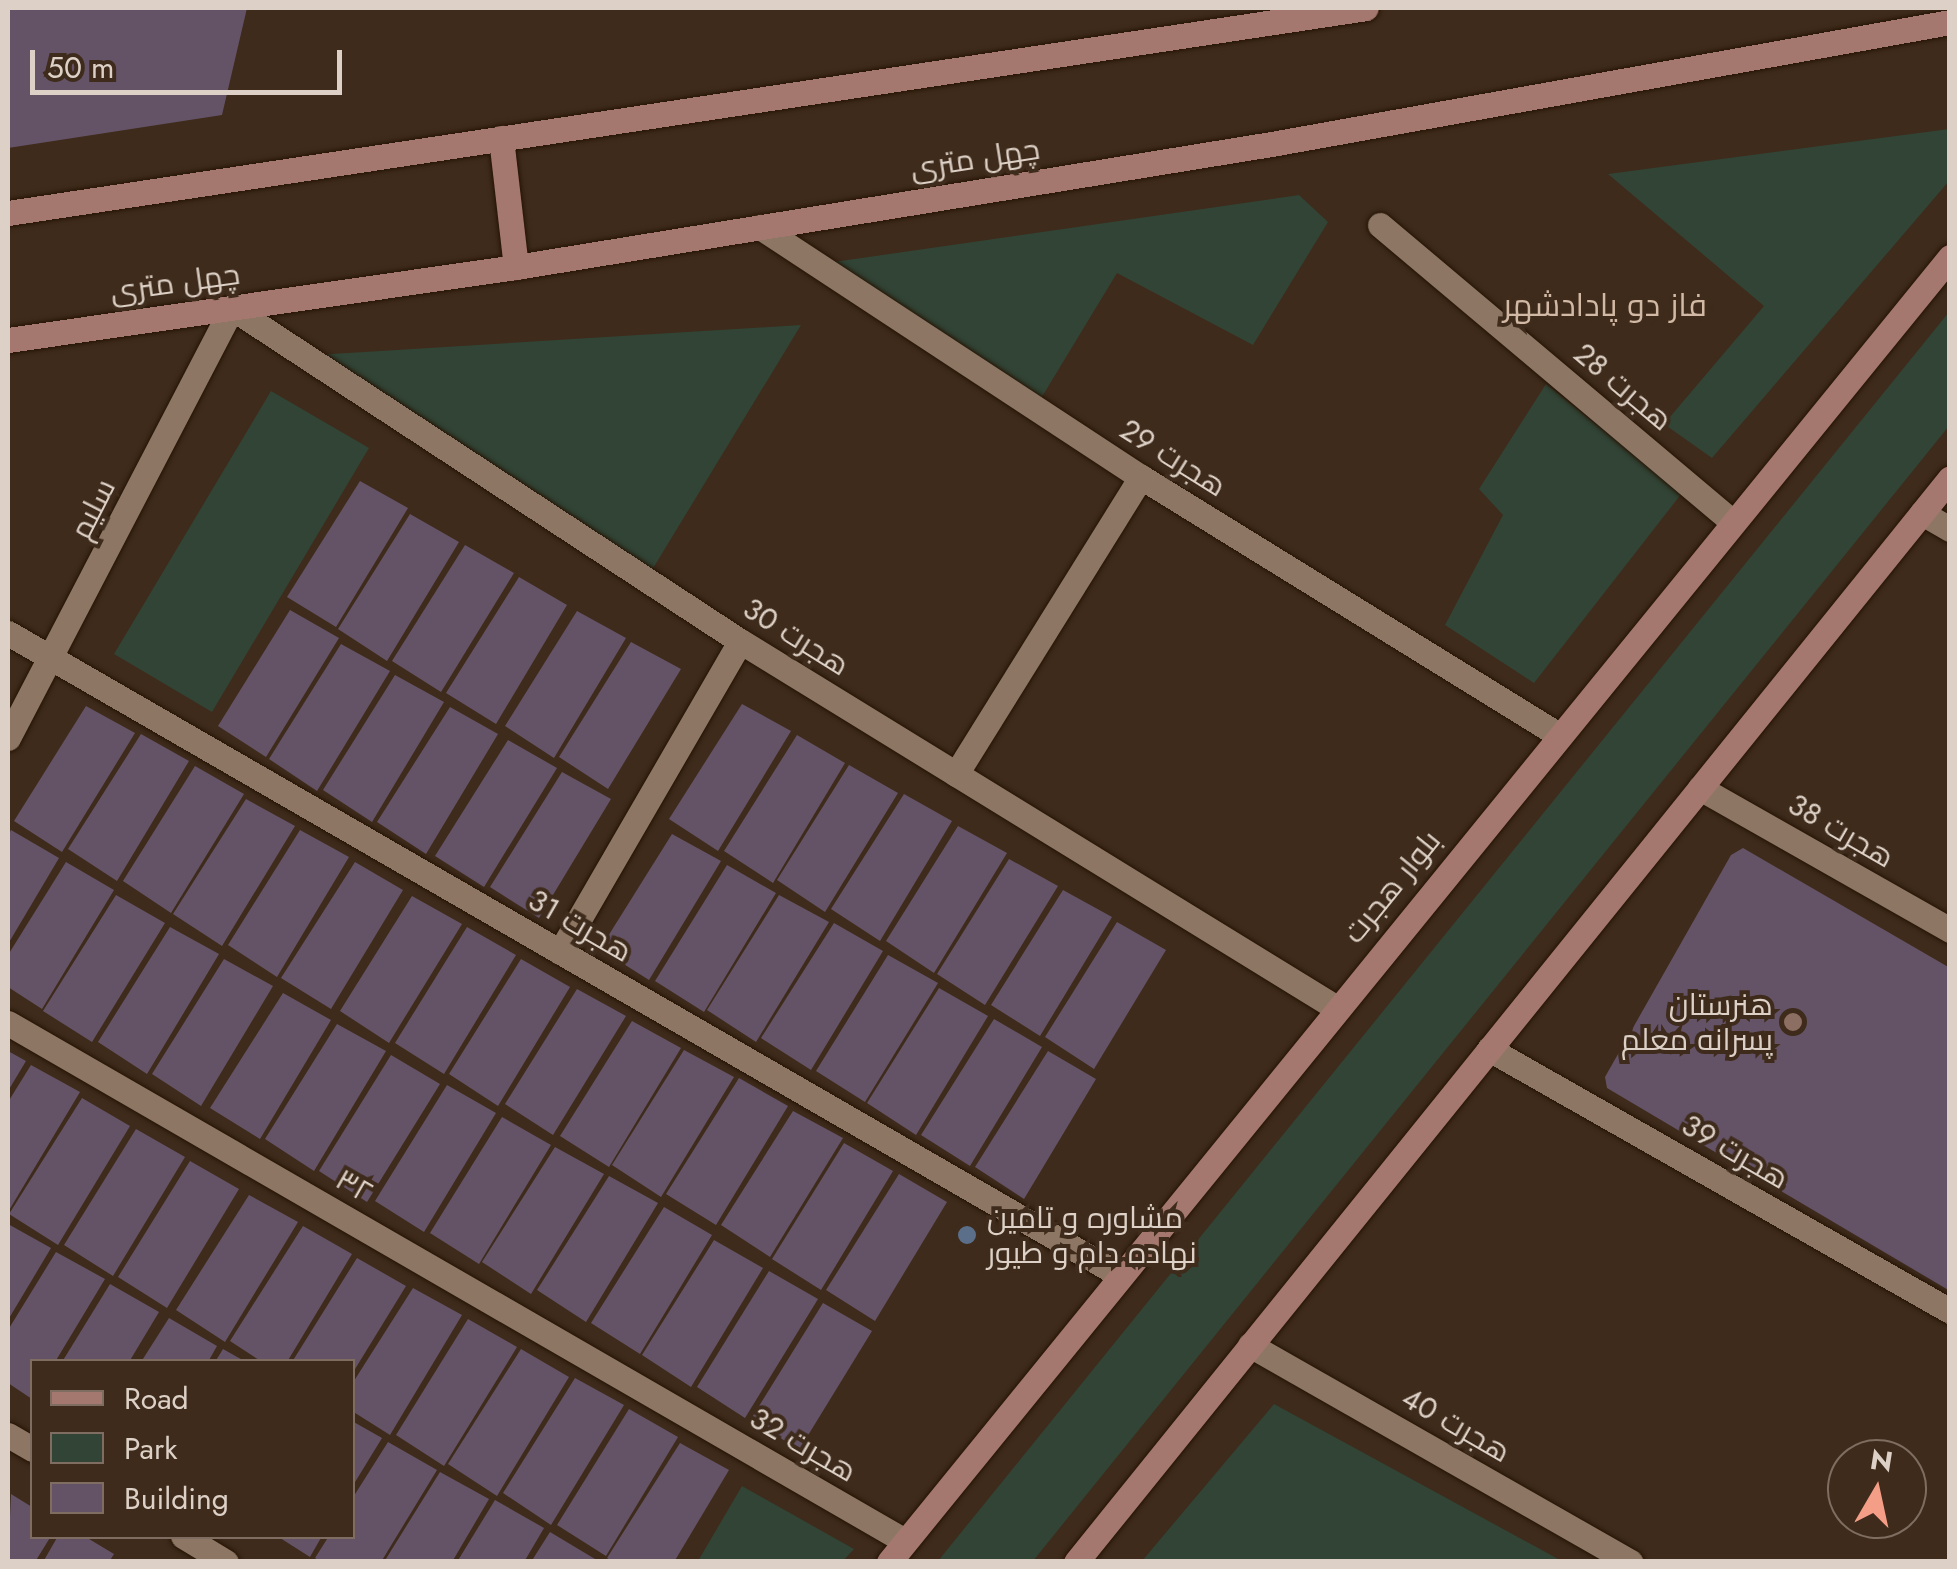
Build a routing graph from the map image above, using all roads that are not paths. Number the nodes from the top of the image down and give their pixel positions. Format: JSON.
{"nodes":[{"id":1,"x":1366,"y":8,"type":"edge"},
{"id":2,"x":1950,"y":22,"type":"edge"},
{"id":3,"x":500,"y":138,"type":"junction"},
{"id":4,"x":8,"y":214,"type":"edge"},
{"id":5,"x":1380,"y":226,"type":"dead end"},
{"id":6,"x":760,"y":227,"type":"junction"},
{"id":7,"x":1950,"y":257,"type":"edge"},
{"id":8,"x":516,"y":268,"type":"junction"},
{"id":9,"x":232,"y":308,"type":"junction"},
{"id":10,"x":8,"y":340,"type":"edge"},
{"id":11,"x":1141,"y":477,"type":"junction"},
{"id":12,"x":1950,"y":478,"type":"edge"},
{"id":13,"x":1922,"y":513,"type":"junction"},
{"id":14,"x":1733,"y":522,"type":"junction"},
{"id":15,"x":1950,"y":529,"type":"edge"},
{"id":16,"x":8,"y":632,"type":"edge"},
{"id":17,"x":740,"y":641,"type":"junction"},
{"id":18,"x":53,"y":659,"type":"junction"},
{"id":19,"x":1558,"y":734,"type":"junction"},
{"id":20,"x":8,"y":738,"type":"edge"},
{"id":21,"x":956,"y":774,"type":"junction"},
{"id":22,"x":1700,"y":788,"type":"junction"},
{"id":23,"x":1950,"y":930,"type":"edge"},
{"id":24,"x":560,"y":952,"type":"junction"},
{"id":25,"x":1335,"y":1007,"type":"junction"},
{"id":26,"x":8,"y":1023,"type":"edge"},
{"id":27,"x":1489,"y":1049,"type":"junction"},
{"id":28,"x":1120,"y":1276,"type":"junction"},
{"id":29,"x":1950,"y":1311,"type":"edge"},
{"id":30,"x":1250,"y":1345,"type":"junction"},
{"id":31,"x":668,"y":1405,"type":"joint"},
{"id":32,"x":8,"y":1435,"type":"edge"},
{"id":33,"x":30,"y":1449,"type":"edge"},
{"id":34,"x":188,"y":1539,"type":"edge"},
{"id":35,"x":897,"y":1552,"type":"edge"},
{"id":36,"x":1613,"y":1557,"type":"edge"},
{"id":37,"x":226,"y":1562,"type":"edge"},
{"id":38,"x":1076,"y":1562,"type":"edge"}],
"edges":[{"from":1,"to":3,"type":"main road"},
{"from":2,"to":6,"type":"main road","name":"چهل متری"},
{"from":3,"to":4,"type":"main road"},
{"from":3,"to":8,"type":"main road"},
{"from":5,"to":14,"type":"street","name":"هجرت 28"},
{"from":6,"to":8,"type":"main road","name":"چهل متری"},
{"from":6,"to":11,"type":"street","name":"هجرت 29"},
{"from":7,"to":14,"type":"main road","name":"بلوار هجرت"},
{"from":8,"to":9,"type":"main road","name":"چهل متری"},
{"from":9,"to":10,"type":"main road","name":"چهل متری"},
{"from":9,"to":17,"type":"street","name":"هجرت 30"},
{"from":9,"to":18,"type":"street","name":"سلیم"},
{"from":11,"to":19,"type":"street","name":"هجرت 29"},
{"from":11,"to":21,"type":"street"},
{"from":12,"to":13,"type":"main road"},
{"from":13,"to":15,"type":"street"},
{"from":13,"to":22,"type":"main road"},
{"from":14,"to":19,"type":"main road","name":"بلوار هجرت"},
{"from":16,"to":18,"type":"street","name":"هجرت 31"},
{"from":17,"to":21,"type":"street","name":"هجرت 30"},
{"from":17,"to":24,"type":"street"},
{"from":18,"to":20,"type":"street","name":"سلیم"},
{"from":18,"to":24,"type":"street","name":"هجرت 31"},
{"from":19,"to":25,"type":"main road","name":"بلوار هجرت"},
{"from":21,"to":25,"type":"street","name":"هجرت 30"},
{"from":22,"to":23,"type":"street","name":"هجرت 38"},
{"from":22,"to":27,"type":"main road"},
{"from":24,"to":28,"type":"street","name":"هجرت 31"},
{"from":25,"to":28,"type":"main road","name":"بلوار هجرت"},
{"from":26,"to":31,"type":"street","name":"۳۲"},
{"from":27,"to":29,"type":"street","name":"هجرت 39"},
{"from":27,"to":30,"type":"main road"},
{"from":28,"to":35,"type":"main road","name":"بلوار هجرت"},
{"from":30,"to":36,"type":"street","name":"هجرت 40"},
{"from":30,"to":38,"type":"main road"},
{"from":31,"to":35,"type":"street","name":"هجرت 32"},
{"from":32,"to":33,"type":"street"},
{"from":34,"to":37,"type":"street"}]}
